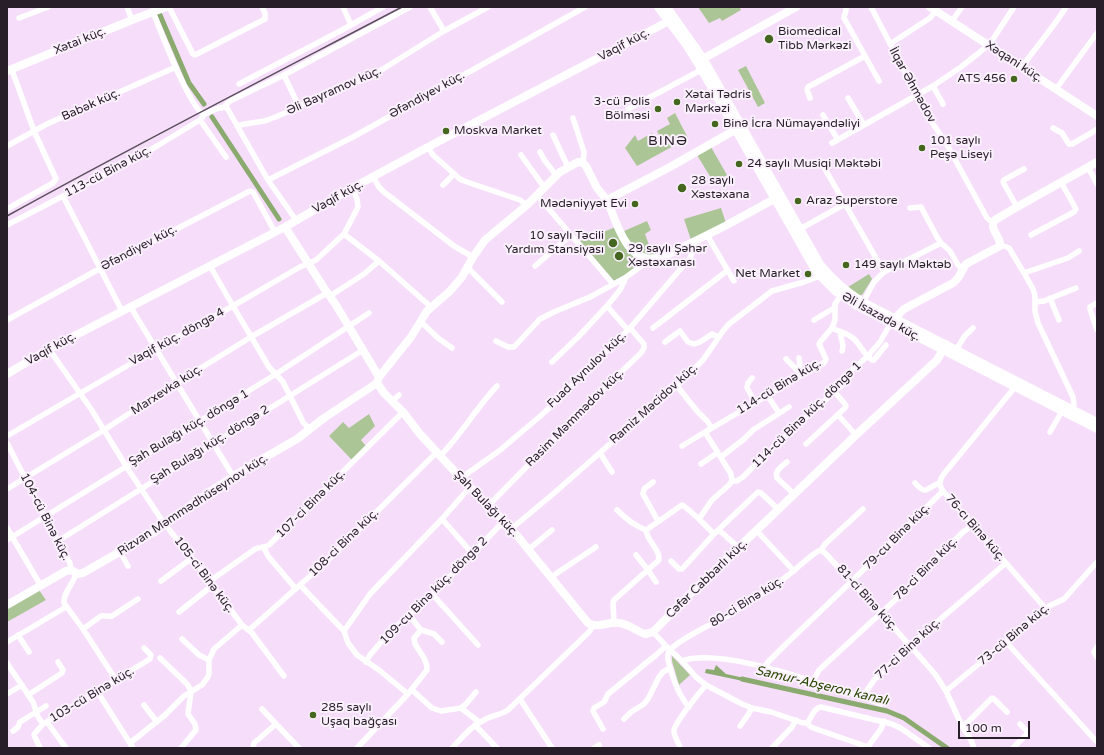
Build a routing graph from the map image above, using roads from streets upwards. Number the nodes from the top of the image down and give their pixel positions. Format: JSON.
{"nodes":[{"id":1,"x":48,"y":7,"type":"edge"},
{"id":2,"x":127,"y":7,"type":"edge"},
{"id":3,"x":262,"y":7,"type":"edge"},
{"id":4,"x":343,"y":7,"type":"edge"},
{"id":5,"x":382,"y":7,"type":"edge"},
{"id":6,"x":410,"y":7,"type":"edge"},
{"id":7,"x":430,"y":7,"type":"edge"},
{"id":8,"x":488,"y":7,"type":"edge"},
{"id":9,"x":585,"y":7,"type":"edge"},
{"id":10,"x":658,"y":7,"type":"edge"},
{"id":11,"x":668,"y":7,"type":"edge"},
{"id":12,"x":796,"y":7,"type":"edge"},
{"id":13,"x":846,"y":7,"type":"edge"},
{"id":14,"x":871,"y":7,"type":"edge"},
{"id":15,"x":962,"y":7,"type":"edge"},
{"id":16,"x":1014,"y":7,"type":"edge"},
{"id":17,"x":1066,"y":7,"type":"edge"},
{"id":18,"x":166,"y":8,"type":"edge"},
{"id":19,"x":933,"y":9,"type":"edge"},
{"id":20,"x":152,"y":12,"type":"junction"},
{"id":21,"x":19,"y":18,"type":"dead end"},
{"id":22,"x":132,"y":20,"type":"junction"},
{"id":23,"x":669,"y":21,"type":"junction"},
{"id":24,"x":952,"y":21,"type":"junction"},
{"id":25,"x":351,"y":25,"type":"junction"},
{"id":26,"x":444,"y":31,"type":"junction"},
{"id":27,"x":1097,"y":33,"type":"edge"},
{"id":28,"x":890,"y":44,"type":"junction"},
{"id":29,"x":988,"y":45,"type":"junction"},
{"id":30,"x":865,"y":56,"type":"junction"},
{"id":31,"x":700,"y":60,"type":"junction"},
{"id":32,"x":176,"y":67,"type":"junction"},
{"id":33,"x":1022,"y":67,"type":"junction"},
{"id":34,"x":9,"y":70,"type":"edge"},
{"id":35,"x":701,"y":70,"type":"junction"},
{"id":36,"x":284,"y":75,"type":"junction"},
{"id":37,"x":879,"y":81,"type":"dead end"},
{"id":38,"x":239,"y":84,"type":"dead end"},
{"id":39,"x":933,"y":86,"type":"junction"},
{"id":40,"x":1056,"y":89,"type":"junction"},
{"id":41,"x":917,"y":95,"type":"junction"},
{"id":42,"x":810,"y":98,"type":"dead end"},
{"id":43,"x":848,"y":98,"type":"dead end"},
{"id":44,"x":944,"y":104,"type":"dead end"},
{"id":45,"x":224,"y":107,"type":"junction"},
{"id":46,"x":299,"y":107,"type":"junction"},
{"id":47,"x":628,"y":109,"type":"dead end"},
{"id":48,"x":1096,"y":112,"type":"edge"},
{"id":49,"x":205,"y":114,"type":"junction"},
{"id":50,"x":824,"y":115,"type":"dead end"},
{"id":51,"x":573,"y":118,"type":"dead end"},
{"id":52,"x":200,"y":120,"type":"junction"},
{"id":53,"x":737,"y":125,"type":"junction"},
{"id":54,"x":864,"y":125,"type":"junction"},
{"id":55,"x":237,"y":126,"type":"junction"},
{"id":56,"x":1053,"y":128,"type":"dead end"},
{"id":57,"x":1097,"y":129,"type":"edge"},
{"id":58,"x":34,"y":131,"type":"junction"},
{"id":59,"x":553,"y":135,"type":"dead end"},
{"id":60,"x":7,"y":146,"type":"edge"},
{"id":61,"x":428,"y":148,"type":"junction"},
{"id":62,"x":540,"y":152,"type":"dead end"},
{"id":63,"x":521,"y":155,"type":"dead end"},
{"id":64,"x":226,"y":157,"type":"dead end"},
{"id":65,"x":1097,"y":162,"type":"edge"},
{"id":66,"x":583,"y":163,"type":"junction"},
{"id":67,"x":568,"y":167,"type":"junction"},
{"id":68,"x":1088,"y":167,"type":"junction"},
{"id":69,"x":825,"y":169,"type":"dead end"},
{"id":70,"x":1024,"y":169,"type":"dead end"},
{"id":71,"x":454,"y":174,"type":"junction"},
{"id":72,"x":556,"y":175,"type":"junction"},
{"id":73,"x":373,"y":177,"type":"junction"},
{"id":74,"x":268,"y":180,"type":"junction"},
{"id":75,"x":1061,"y":182,"type":"junction"},
{"id":76,"x":1097,"y":184,"type":"edge"},
{"id":77,"x":442,"y":185,"type":"dead end"},
{"id":78,"x":544,"y":187,"type":"junction"},
{"id":79,"x":352,"y":188,"type":"junction"},
{"id":80,"x":537,"y":195,"type":"junction"},
{"id":81,"x":63,"y":196,"type":"junction"},
{"id":82,"x":778,"y":197,"type":"junction"},
{"id":83,"x":606,"y":200,"type":"junction"},
{"id":84,"x":845,"y":204,"type":"junction"},
{"id":85,"x":527,"y":205,"type":"junction"},
{"id":86,"x":1017,"y":207,"type":"junction"},
{"id":87,"x":910,"y":208,"type":"dead end"},
{"id":88,"x":7,"y":209,"type":"edge"},
{"id":89,"x":296,"y":220,"type":"junction"},
{"id":90,"x":993,"y":223,"type":"junction"},
{"id":91,"x":7,"y":225,"type":"edge"},
{"id":92,"x":285,"y":227,"type":"junction"},
{"id":93,"x":800,"y":229,"type":"junction"},
{"id":94,"x":275,"y":232,"type":"junction"},
{"id":95,"x":344,"y":234,"type":"junction"},
{"id":96,"x":572,"y":235,"type":"junction"},
{"id":97,"x":707,"y":235,"type":"junction"},
{"id":98,"x":1031,"y":235,"type":"dead end"},
{"id":99,"x":941,"y":243,"type":"junction"},
{"id":100,"x":689,"y":244,"type":"junction"},
{"id":101,"x":1001,"y":245,"type":"junction"},
{"id":102,"x":1079,"y":251,"type":"dead end"},
{"id":103,"x":473,"y":258,"type":"junction"},
{"id":104,"x":646,"y":258,"type":"junction"},
{"id":105,"x":379,"y":261,"type":"junction"},
{"id":106,"x":308,"y":264,"type":"junction"},
{"id":107,"x":210,"y":266,"type":"junction"},
{"id":108,"x":535,"y":266,"type":"dead end"},
{"id":109,"x":101,"y":268,"type":"junction"},
{"id":110,"x":468,"y":268,"type":"junction"},
{"id":111,"x":963,"y":269,"type":"junction"},
{"id":112,"x":728,"y":270,"type":"junction"},
{"id":113,"x":884,"y":272,"type":"junction"},
{"id":114,"x":1024,"y":273,"type":"junction"},
{"id":115,"x":820,"y":276,"type":"junction"},
{"id":116,"x":624,"y":278,"type":"junction"},
{"id":117,"x":734,"y":281,"type":"dead end"},
{"id":118,"x":613,"y":284,"type":"junction"},
{"id":119,"x":1076,"y":288,"type":"dead end"},
{"id":120,"x":328,"y":294,"type":"junction"},
{"id":121,"x":840,"y":295,"type":"junction"},
{"id":122,"x":1050,"y":298,"type":"junction"},
{"id":123,"x":502,"y":302,"type":"dead end"},
{"id":124,"x":862,"y":302,"type":"junction"},
{"id":125,"x":1036,"y":302,"type":"junction"},
{"id":126,"x":1097,"y":303,"type":"edge"},
{"id":127,"x":130,"y":306,"type":"junction"},
{"id":128,"x":233,"y":306,"type":"junction"},
{"id":129,"x":607,"y":306,"type":"junction"},
{"id":130,"x":431,"y":307,"type":"junction"},
{"id":131,"x":834,"y":308,"type":"junction"},
{"id":132,"x":122,"y":311,"type":"junction"},
{"id":133,"x":368,"y":313,"type":"dead end"},
{"id":134,"x":7,"y":320,"type":"edge"},
{"id":135,"x":814,"y":320,"type":"dead end"},
{"id":136,"x":1059,"y":320,"type":"dead end"},
{"id":137,"x":421,"y":322,"type":"junction"},
{"id":138,"x":894,"y":322,"type":"junction"},
{"id":139,"x":348,"y":327,"type":"junction"},
{"id":140,"x":653,"y":328,"type":"dead end"},
{"id":141,"x":832,"y":328,"type":"junction"},
{"id":142,"x":973,"y":328,"type":"dead end"},
{"id":143,"x":629,"y":329,"type":"junction"},
{"id":144,"x":1097,"y":330,"type":"edge"},
{"id":145,"x":840,"y":332,"type":"junction"},
{"id":146,"x":251,"y":337,"type":"junction"},
{"id":147,"x":719,"y":337,"type":"junction"},
{"id":148,"x":496,"y":341,"type":"dead end"},
{"id":149,"x":665,"y":342,"type":"dead end"},
{"id":150,"x":886,"y":346,"type":"dead end"},
{"id":151,"x":452,"y":348,"type":"dead end"},
{"id":152,"x":945,"y":348,"type":"junction"},
{"id":153,"x":49,"y":349,"type":"junction"},
{"id":154,"x":156,"y":349,"type":"junction"},
{"id":155,"x":363,"y":350,"type":"junction"},
{"id":156,"x":842,"y":350,"type":"dead end"},
{"id":157,"x":956,"y":350,"type":"junction"},
{"id":158,"x":867,"y":357,"type":"junction"},
{"id":159,"x":799,"y":358,"type":"dead end"},
{"id":160,"x":786,"y":359,"type":"dead end"},
{"id":161,"x":552,"y":362,"type":"dead end"},
{"id":162,"x":798,"y":370,"type":"junction"},
{"id":163,"x":7,"y":374,"type":"edge"},
{"id":164,"x":276,"y":374,"type":"junction"},
{"id":165,"x":802,"y":374,"type":"junction"},
{"id":166,"x":752,"y":378,"type":"dead end"},
{"id":167,"x":378,"y":380,"type":"junction"},
{"id":168,"x":177,"y":383,"type":"junction"},
{"id":169,"x":497,"y":386,"type":"dead end"},
{"id":170,"x":677,"y":386,"type":"junction"},
{"id":171,"x":1015,"y":387,"type":"junction"},
{"id":172,"x":834,"y":392,"type":"junction"},
{"id":173,"x":80,"y":394,"type":"junction"},
{"id":174,"x":290,"y":395,"type":"junction"},
{"id":175,"x":399,"y":395,"type":"dead end"},
{"id":176,"x":767,"y":395,"type":"junction"},
{"id":177,"x":392,"y":401,"type":"junction"},
{"id":178,"x":755,"y":402,"type":"junction"},
{"id":179,"x":789,"y":407,"type":"dead end"},
{"id":180,"x":1072,"y":409,"type":"junction"},
{"id":181,"x":1062,"y":411,"type":"junction"},
{"id":182,"x":403,"y":412,"type":"junction"},
{"id":183,"x":779,"y":413,"type":"junction"},
{"id":184,"x":838,"y":415,"type":"junction"},
{"id":185,"x":200,"y":422,"type":"junction"},
{"id":186,"x":1094,"y":424,"type":"edge"},
{"id":187,"x":712,"y":428,"type":"junction"},
{"id":188,"x":309,"y":429,"type":"junction"},
{"id":189,"x":104,"y":430,"type":"junction"},
{"id":190,"x":705,"y":432,"type":"junction"},
{"id":191,"x":1050,"y":432,"type":"dead end"},
{"id":192,"x":856,"y":435,"type":"junction"},
{"id":193,"x":7,"y":436,"type":"edge"},
{"id":194,"x":7,"y":442,"type":"edge"},
{"id":195,"x":214,"y":444,"type":"junction"},
{"id":196,"x":806,"y":444,"type":"dead end"},
{"id":197,"x":682,"y":446,"type":"dead end"},
{"id":198,"x":600,"y":453,"type":"junction"},
{"id":199,"x":438,"y":454,"type":"junction"},
{"id":200,"x":719,"y":455,"type":"junction"},
{"id":201,"x":787,"y":462,"type":"dead end"},
{"id":202,"x":701,"y":464,"type":"dead end"},
{"id":203,"x":126,"y":466,"type":"junction"},
{"id":204,"x":612,"y":472,"type":"dead end"},
{"id":205,"x":233,"y":476,"type":"junction"},
{"id":206,"x":25,"y":478,"type":"junction"},
{"id":207,"x":460,"y":478,"type":"junction"},
{"id":208,"x":732,"y":481,"type":"junction"},
{"id":209,"x":653,"y":482,"type":"dead end"},
{"id":210,"x":915,"y":483,"type":"dead end"},
{"id":211,"x":940,"y":483,"type":"junction"},
{"id":212,"x":470,"y":487,"type":"junction"},
{"id":213,"x":7,"y":489,"type":"edge"},
{"id":214,"x":141,"y":489,"type":"junction"},
{"id":215,"x":943,"y":491,"type":"junction"},
{"id":216,"x":795,"y":495,"type":"junction"},
{"id":217,"x":489,"y":505,"type":"junction"},
{"id":218,"x":863,"y":509,"type":"dead end"},
{"id":219,"x":617,"y":510,"type":"dead end"},
{"id":220,"x":779,"y":510,"type":"junction"},
{"id":221,"x":45,"y":517,"type":"junction"},
{"id":222,"x":442,"y":519,"type":"junction"},
{"id":223,"x":699,"y":519,"type":"junction"},
{"id":224,"x":504,"y":521,"type":"junction"},
{"id":225,"x":658,"y":521,"type":"junction"},
{"id":226,"x":165,"y":524,"type":"junction"},
{"id":227,"x":973,"y":525,"type":"junction"},
{"id":228,"x":7,"y":528,"type":"edge"},
{"id":229,"x":511,"y":529,"type":"junction"},
{"id":230,"x":552,"y":530,"type":"dead end"},
{"id":231,"x":646,"y":530,"type":"junction"},
{"id":232,"x":719,"y":530,"type":"junction"},
{"id":233,"x":757,"y":531,"type":"junction"},
{"id":234,"x":714,"y":534,"type":"junction"},
{"id":235,"x":10,"y":538,"type":"edge"},
{"id":236,"x":58,"y":541,"type":"junction"},
{"id":237,"x":596,"y":547,"type":"dead end"},
{"id":238,"x":264,"y":548,"type":"junction"},
{"id":239,"x":739,"y":548,"type":"junction"},
{"id":240,"x":529,"y":549,"type":"junction"},
{"id":241,"x":821,"y":550,"type":"junction"},
{"id":242,"x":120,"y":552,"type":"junction"},
{"id":243,"x":472,"y":553,"type":"junction"},
{"id":244,"x":636,"y":555,"type":"dead end"},
{"id":245,"x":192,"y":558,"type":"junction"},
{"id":246,"x":671,"y":561,"type":"dead end"},
{"id":247,"x":1097,"y":562,"type":"edge"},
{"id":248,"x":1006,"y":563,"type":"junction"},
{"id":249,"x":128,"y":566,"type":"dead end"},
{"id":250,"x":648,"y":570,"type":"junction"},
{"id":251,"x":794,"y":571,"type":"junction"},
{"id":252,"x":73,"y":572,"type":"junction"},
{"id":253,"x":551,"y":577,"type":"junction"},
{"id":254,"x":162,"y":581,"type":"dead end"},
{"id":255,"x":852,"y":581,"type":"junction"},
{"id":256,"x":656,"y":582,"type":"dead end"},
{"id":257,"x":211,"y":583,"type":"junction"},
{"id":258,"x":41,"y":586,"type":"junction"},
{"id":259,"x":298,"y":587,"type":"junction"},
{"id":260,"x":433,"y":595,"type":"junction"},
{"id":261,"x":138,"y":599,"type":"dead end"},
{"id":262,"x":7,"y":605,"type":"edge"},
{"id":263,"x":66,"y":607,"type":"junction"},
{"id":264,"x":1046,"y":608,"type":"junction"},
{"id":265,"x":179,"y":612,"type":"dead end"},
{"id":266,"x":881,"y":613,"type":"junction"},
{"id":267,"x":409,"y":616,"type":"junction"},
{"id":268,"x":614,"y":623,"type":"junction"},
{"id":269,"x":242,"y":625,"type":"junction"},
{"id":270,"x":593,"y":626,"type":"junction"},
{"id":271,"x":83,"y":629,"type":"junction"},
{"id":272,"x":249,"y":630,"type":"junction"},
{"id":273,"x":421,"y":630,"type":"junction"},
{"id":274,"x":344,"y":631,"type":"junction"},
{"id":275,"x":653,"y":632,"type":"junction"},
{"id":276,"x":18,"y":635,"type":"junction"},
{"id":277,"x":182,"y":639,"type":"dead end"},
{"id":278,"x":7,"y":642,"type":"edge"},
{"id":279,"x":442,"y":642,"type":"dead end"},
{"id":280,"x":1006,"y":642,"type":"junction"},
{"id":281,"x":478,"y":645,"type":"dead end"},
{"id":282,"x":910,"y":646,"type":"junction"},
{"id":283,"x":1097,"y":647,"type":"edge"},
{"id":284,"x":144,"y":648,"type":"dead end"},
{"id":285,"x":668,"y":648,"type":"junction"},
{"id":286,"x":29,"y":652,"type":"dead end"},
{"id":287,"x":1097,"y":657,"type":"edge"},
{"id":288,"x":160,"y":658,"type":"dead end"},
{"id":289,"x":209,"y":660,"type":"junction"},
{"id":290,"x":682,"y":661,"type":"junction"},
{"id":291,"x":7,"y":662,"type":"edge"},
{"id":292,"x":58,"y":662,"type":"dead end"},
{"id":293,"x":366,"y":662,"type":"junction"},
{"id":294,"x":764,"y":667,"type":"junction"},
{"id":295,"x":670,"y":668,"type":"junction"},
{"id":296,"x":284,"y":676,"type":"dead end"},
{"id":297,"x":116,"y":680,"type":"junction"},
{"id":298,"x":813,"y":681,"type":"junction"},
{"id":299,"x":22,"y":685,"type":"junction"},
{"id":300,"x":706,"y":685,"type":"junction"},
{"id":301,"x":946,"y":691,"type":"junction"},
{"id":302,"x":98,"y":692,"type":"junction"},
{"id":303,"x":191,"y":692,"type":"junction"},
{"id":304,"x":410,"y":692,"type":"junction"},
{"id":305,"x":476,"y":692,"type":"dead end"},
{"id":306,"x":7,"y":694,"type":"edge"},
{"id":307,"x":28,"y":695,"type":"junction"},
{"id":308,"x":864,"y":695,"type":"junction"},
{"id":309,"x":520,"y":699,"type":"junction"},
{"id":310,"x":881,"y":704,"type":"dead end"},
{"id":311,"x":144,"y":705,"type":"dead end"},
{"id":312,"x":46,"y":706,"type":"dead end"},
{"id":313,"x":689,"y":707,"type":"junction"},
{"id":314,"x":461,"y":708,"type":"junction"},
{"id":315,"x":752,"y":708,"type":"junction"},
{"id":316,"x":262,"y":709,"type":"dead end"},
{"id":317,"x":37,"y":712,"type":"junction"},
{"id":318,"x":1007,"y":712,"type":"dead end"},
{"id":319,"x":624,"y":720,"type":"dead end"},
{"id":320,"x":796,"y":720,"type":"junction"},
{"id":321,"x":884,"y":721,"type":"junction"},
{"id":322,"x":156,"y":722,"type":"junction"},
{"id":323,"x":45,"y":723,"type":"junction"},
{"id":324,"x":807,"y":723,"type":"junction"},
{"id":325,"x":276,"y":724,"type":"junction"},
{"id":326,"x":477,"y":724,"type":"junction"},
{"id":327,"x":1020,"y":724,"type":"dead end"},
{"id":328,"x":740,"y":726,"type":"dead end"},
{"id":329,"x":962,"y":726,"type":"junction"},
{"id":330,"x":603,"y":729,"type":"dead end"},
{"id":331,"x":13,"y":731,"type":"dead end"},
{"id":332,"x":1097,"y":742,"type":"edge"},
{"id":333,"x":132,"y":745,"type":"edge"},
{"id":334,"x":867,"y":747,"type":"edge"},
{"id":335,"x":40,"y":748,"type":"edge"},
{"id":336,"x":66,"y":748,"type":"edge"},
{"id":337,"x":182,"y":748,"type":"edge"},
{"id":338,"x":253,"y":748,"type":"edge"},
{"id":339,"x":299,"y":748,"type":"edge"},
{"id":340,"x":357,"y":748,"type":"edge"},
{"id":341,"x":452,"y":748,"type":"edge"},
{"id":342,"x":497,"y":748,"type":"edge"},
{"id":343,"x":552,"y":748,"type":"edge"},
{"id":344,"x":680,"y":748,"type":"edge"},
{"id":345,"x":772,"y":748,"type":"edge"},
{"id":346,"x":929,"y":748,"type":"edge"},
{"id":347,"x":974,"y":748,"type":"edge"},
{"id":348,"x":1013,"y":748,"type":"edge"}],
"edges":[{"from":1,"to":21,"type":"street"},
{"from":2,"to":22,"type":"street"},
{"from":3,"to":18,"type":"street"},
{"from":4,"to":25,"type":"street"},
{"from":5,"to":25,"type":"street"},
{"from":6,"to":36,"type":"street"},
{"from":7,"to":26,"type":"street"},
{"from":8,"to":26,"type":"street","name":"Əli Bayramov küç."},
{"from":9,"to":74,"type":"street","name":"Əfəndiyev küç."},
{"from":10,"to":23,"type":"street","name":"Əli İsazadə küç."},
{"from":11,"to":31,"type":"street","name":"Əli İsazadə küç."},
{"from":12,"to":31,"type":"street"},
{"from":13,"to":30,"type":"street"},
{"from":14,"to":28,"type":"street","name":"İlqar Əhmədov"},
{"from":15,"to":24,"type":"street"},
{"from":16,"to":29,"type":"street"},
{"from":17,"to":33,"type":"street"},
{"from":18,"to":20,"type":"street","name":"Xətai küç."},
{"from":19,"to":24,"type":"street","name":"Xəqani küç."},
{"from":19,"to":28,"type":"street"},
{"from":20,"to":22,"type":"street","name":"Xətai küç."},
{"from":20,"to":32,"type":"street"},
{"from":22,"to":34,"type":"street","name":"Xətai küç."},
{"from":23,"to":31,"type":"street","name":"Əli İsazadə küç."},
{"from":23,"to":61,"type":"street","name":"Vaqif küç."},
{"from":24,"to":29,"type":"street","name":"Xəqani küç."},
{"from":25,"to":38,"type":"street"},
{"from":26,"to":46,"type":"street","name":"Əli Bayramov küç."},
{"from":27,"to":40,"type":"street"},
{"from":28,"to":41,"type":"street","name":"İlqar Əhmədov"},
{"from":29,"to":33,"type":"street","name":"Xəqani küç."},
{"from":29,"to":39,"type":"street"},
{"from":30,"to":37,"type":"street"},
{"from":30,"to":42,"type":"street"},
{"from":31,"to":35,"type":"street","name":"Əli İsazadə küç."},
{"from":31,"to":53,"type":"street","name":"Əli İsazadə küç."},
{"from":32,"to":49,"type":"street"},
{"from":32,"to":58,"type":"street","name":"Babək küç."},
{"from":33,"to":40,"type":"street","name":"Xəqani küç."},
{"from":34,"to":58,"type":"street"},
{"from":35,"to":47,"type":"street"},
{"from":35,"to":53,"type":"street","name":"Əli İsazadə küç."},
{"from":36,"to":45,"type":"street"},
{"from":36,"to":46,"type":"street"},
{"from":39,"to":41,"type":"street"},
{"from":39,"to":44,"type":"street"},
{"from":40,"to":48,"type":"street","name":"Xəqani küç."},
{"from":41,"to":54,"type":"street"},
{"from":41,"to":90,"type":"street","name":"İlqar Əhmədov"},
{"from":43,"to":54,"type":"street"},
{"from":45,"to":49,"type":"street"},
{"from":45,"to":55,"type":"street"},
{"from":46,"to":55,"type":"street","name":"Əli Bayramov küç."},
{"from":49,"to":52,"type":"street","name":"113-cü Binə küç."},
{"from":50,"to":54,"type":"street"},
{"from":51,"to":66,"type":"street"},
{"from":52,"to":64,"type":"street"},
{"from":52,"to":81,"type":"street","name":"113-cü Binə küç."},
{"from":53,"to":82,"type":"street","name":"Əli İsazadə küç."},
{"from":53,"to":83,"type":"street"},
{"from":55,"to":74,"type":"street"},
{"from":56,"to":57,"type":"street"},
{"from":58,"to":60,"type":"street","name":"Babək küç."},
{"from":58,"to":88,"type":"street"},
{"from":59,"to":67,"type":"street"},
{"from":61,"to":71,"type":"street"},
{"from":61,"to":73,"type":"street","name":"Vaqif küç."},
{"from":62,"to":72,"type":"street"},
{"from":63,"to":78,"type":"street"},
{"from":65,"to":68,"type":"street"},
{"from":66,"to":67,"type":"street","name":"Rizvan Məmmədhüseynov küç."},
{"from":66,"to":83,"type":"street"},
{"from":67,"to":72,"type":"street","name":"Rizvan Məmmədhüseynov küç."},
{"from":68,"to":75,"type":"street"},
{"from":68,"to":76,"type":"street"},
{"from":69,"to":84,"type":"street"},
{"from":70,"to":86,"type":"street"},
{"from":71,"to":77,"type":"street"},
{"from":71,"to":85,"type":"street"},
{"from":72,"to":78,"type":"street","name":"Rizvan Məmmədhüseynov küç."},
{"from":73,"to":79,"type":"street","name":"Vaqif küç."},
{"from":73,"to":103,"type":"street"},
{"from":74,"to":89,"type":"street"},
{"from":75,"to":86,"type":"street"},
{"from":75,"to":98,"type":"street"},
{"from":78,"to":80,"type":"street","name":"Rizvan Məmmədhüseynov küç."},
{"from":79,"to":89,"type":"street","name":"Vaqif küç."},
{"from":79,"to":95,"type":"street","name":"Vaqif küç. döngə 4"},
{"from":80,"to":85,"type":"street","name":"Rizvan Məmmədhüseynov küç."},
{"from":80,"to":96,"type":"street"},
{"from":81,"to":91,"type":"street","name":"113-cü Binə küç."},
{"from":81,"to":109,"type":"street"},
{"from":82,"to":93,"type":"street","name":"Əli İsazadə küç."},
{"from":82,"to":97,"type":"street"},
{"from":82,"to":115,"type":"street","name":"Əli İsazadə küç."},
{"from":83,"to":104,"type":"street"},
{"from":84,"to":93,"type":"street"},
{"from":84,"to":113,"type":"street"},
{"from":85,"to":103,"type":"street","name":"Rizvan Məmmədhüseynov küç."},
{"from":86,"to":90,"type":"street"},
{"from":87,"to":99,"type":"street"},
{"from":89,"to":92,"type":"street","name":"Vaqif küç."},
{"from":90,"to":101,"type":"street"},
{"from":92,"to":94,"type":"street","name":"Vaqif küç."},
{"from":92,"to":106,"type":"street","name":"Şah Bulağı küç."},
{"from":93,"to":124,"type":"street","name":"Əli İsazadə küç."},
{"from":94,"to":107,"type":"street","name":"Vaqif küç."},
{"from":94,"to":109,"type":"street","name":"Əfəndiyev küç."},
{"from":95,"to":105,"type":"street"},
{"from":95,"to":106,"type":"street","name":"Vaqif küç. döngə 4"},
{"from":96,"to":108,"type":"street"},
{"from":96,"to":118,"type":"street"},
{"from":97,"to":100,"type":"street"},
{"from":97,"to":112,"type":"street"},
{"from":99,"to":111,"type":"street"},
{"from":99,"to":113,"type":"street"},
{"from":100,"to":104,"type":"street"},
{"from":100,"to":143,"type":"street","name":"Fuad Aynulov küç."},
{"from":101,"to":111,"type":"street"},
{"from":101,"to":114,"type":"street"},
{"from":102,"to":114,"type":"street"},
{"from":103,"to":110,"type":"street","name":"Rizvan Məmmədhüseynov küç."},
{"from":104,"to":116,"type":"street"},
{"from":105,"to":120,"type":"street","name":"Marxevka küç."},
{"from":105,"to":130,"type":"street"},
{"from":106,"to":120,"type":"street","name":"Şah Bulağı küç."},
{"from":106,"to":128,"type":"street","name":"Vaqif küç. döngə 4"},
{"from":107,"to":127,"type":"street","name":"Vaqif küç."},
{"from":107,"to":128,"type":"street"},
{"from":109,"to":132,"type":"street"},
{"from":109,"to":134,"type":"street","name":"Əfəndiyev küç."},
{"from":110,"to":123,"type":"street"},
{"from":110,"to":130,"type":"street","name":"Rizvan Məmmədhüseynov küç."},
{"from":111,"to":138,"type":"street"},
{"from":112,"to":117,"type":"street"},
{"from":112,"to":140,"type":"street"},
{"from":113,"to":124,"type":"street"},
{"from":114,"to":125,"type":"street"},
{"from":115,"to":121,"type":"street","name":"Əli İsazadə küç."},
{"from":115,"to":147,"type":"street","name":"Ramiz Məcidov küç."},
{"from":116,"to":118,"type":"street"},
{"from":116,"to":129,"type":"street"},
{"from":118,"to":148,"type":"street"},
{"from":119,"to":122,"type":"street"},
{"from":120,"to":139,"type":"street","name":"Şah Bulağı küç."},
{"from":120,"to":146,"type":"street","name":"Marxevka küç."},
{"from":121,"to":131,"type":"street"},
{"from":121,"to":138,"type":"street","name":"Əli İsazadə küç."},
{"from":122,"to":125,"type":"street"},
{"from":122,"to":136,"type":"street"},
{"from":124,"to":138,"type":"street","name":"Əli İsazadə küç."},
{"from":125,"to":180,"type":"street"},
{"from":126,"to":144,"type":"street"},
{"from":127,"to":132,"type":"street","name":"Vaqif küç."},
{"from":127,"to":154,"type":"street"},
{"from":128,"to":146,"type":"street"},
{"from":128,"to":154,"type":"street","name":"Vaqif küç. döngə 4"},
{"from":129,"to":143,"type":"street","name":"Rasim Məmmədov küç."},
{"from":129,"to":161,"type":"street"},
{"from":130,"to":137,"type":"street","name":"Rizvan Məmmədhüseynov küç."},
{"from":131,"to":135,"type":"street"},
{"from":131,"to":141,"type":"street"},
{"from":132,"to":153,"type":"street","name":"Vaqif küç."},
{"from":133,"to":139,"type":"street","name":"Şah Bulağı küç. döngə 1"},
{"from":137,"to":151,"type":"street"},
{"from":137,"to":167,"type":"street","name":"Rizvan Məmmədhüseynov küç."},
{"from":138,"to":152,"type":"street","name":"Əli İsazadə küç."},
{"from":138,"to":158,"type":"street","name":"114-cü Binə küç. döngə 1"},
{"from":139,"to":155,"type":"street","name":"Şah Bulağı küç."},
{"from":139,"to":164,"type":"street","name":"Şah Bulağı küç. döngə 1"},
{"from":141,"to":145,"type":"street"},
{"from":141,"to":165,"type":"street","name":"114-cü Binə küç."},
{"from":142,"to":157,"type":"street"},
{"from":143,"to":207,"type":"street","name":"Fuad Aynulov küç."},
{"from":143,"to":217,"type":"street","name":"Rasim Məmmədov küç."},
{"from":145,"to":156,"type":"street"},
{"from":145,"to":158,"type":"street"},
{"from":146,"to":164,"type":"street"},
{"from":146,"to":168,"type":"street","name":"Marxevka küç."},
{"from":147,"to":149,"type":"street"},
{"from":147,"to":170,"type":"street","name":"Ramiz Məcidov küç."},
{"from":150,"to":158,"type":"street"},
{"from":152,"to":157,"type":"street","name":"Əli İsazadə küç."},
{"from":152,"to":171,"type":"street","name":"Əli İsazadə küç."},
{"from":152,"to":192,"type":"street","name":"Cəfər Cabbarlı küç."},
{"from":153,"to":163,"type":"street","name":"Vaqif küç."},
{"from":153,"to":173,"type":"street","name":"105-ci Binə küç."},
{"from":154,"to":168,"type":"street"},
{"from":154,"to":173,"type":"street","name":"Vaqif küç. döngə 4"},
{"from":155,"to":167,"type":"street","name":"Şah Bulağı küç."},
{"from":155,"to":174,"type":"street","name":"Şah Bulağı küç. döngə 2"},
{"from":157,"to":180,"type":"street","name":"Əli İsazadə küç."},
{"from":158,"to":172,"type":"street","name":"114-cü Binə küç. döngə 1"},
{"from":159,"to":162,"type":"street"},
{"from":160,"to":162,"type":"street"},
{"from":162,"to":165,"type":"street"},
{"from":164,"to":174,"type":"street"},
{"from":164,"to":185,"type":"street","name":"Şah Bulağı küç. döngə 1"},
{"from":165,"to":176,"type":"street","name":"114-cü Binə küç."},
{"from":166,"to":178,"type":"street"},
{"from":167,"to":177,"type":"street","name":"Şah Bulağı küç."},
{"from":167,"to":188,"type":"street","name":"Rizvan Məmmədhüseynov küç."},
{"from":168,"to":185,"type":"street"},
{"from":168,"to":189,"type":"street","name":"Marxevka küç."},
{"from":169,"to":199,"type":"street","name":"108-ci Binə küç."},
{"from":170,"to":187,"type":"street"},
{"from":170,"to":198,"type":"street","name":"Ramiz Məcidov küç."},
{"from":171,"to":181,"type":"street","name":"Əli İsazadə küç."},
{"from":171,"to":211,"type":"street","name":"76-cı Binə küç."},
{"from":172,"to":184,"type":"street"},
{"from":172,"to":208,"type":"street","name":"114-cü Binə küç. döngə 1"},
{"from":173,"to":189,"type":"street","name":"105-ci Binə küç."},
{"from":173,"to":193,"type":"street","name":"Vaqif küç. döngə 4"},
{"from":174,"to":188,"type":"street"},
{"from":174,"to":195,"type":"street","name":"Şah Bulağı küç. döngə 2"},
{"from":175,"to":177,"type":"street"},
{"from":176,"to":178,"type":"street","name":"114-cü Binə küç."},
{"from":176,"to":183,"type":"street"},
{"from":177,"to":182,"type":"street","name":"Şah Bulağı küç."},
{"from":178,"to":187,"type":"street","name":"114-cü Binə küç."},
{"from":179,"to":183,"type":"street"},
{"from":180,"to":186,"type":"street","name":"Əli İsazadə küç."},
{"from":181,"to":186,"type":"street","name":"Əli İsazadə küç."},
{"from":181,"to":191,"type":"street"},
{"from":182,"to":199,"type":"street","name":"Şah Bulağı küç."},
{"from":182,"to":238,"type":"street","name":"107-ci Binə küç."},
{"from":183,"to":200,"type":"street"},
{"from":184,"to":192,"type":"street"},
{"from":184,"to":196,"type":"street"},
{"from":185,"to":195,"type":"street"},
{"from":185,"to":203,"type":"street","name":"Şah Bulağı küç. döngə 1"},
{"from":187,"to":190,"type":"street","name":"114-cü Binə küç."},
{"from":188,"to":205,"type":"street","name":"Rizvan Məmmədhüseynov küç."},
{"from":189,"to":203,"type":"street","name":"105-ci Binə küç."},
{"from":189,"to":206,"type":"street","name":"Marxevka küç."},
{"from":190,"to":197,"type":"street","name":"114-cü Binə küç."},
{"from":190,"to":200,"type":"street"},
{"from":192,"to":216,"type":"street","name":"Cəfər Cabbarlı küç."},
{"from":194,"to":206,"type":"street","name":"104-cü Binə küç."},
{"from":195,"to":205,"type":"street"},
{"from":195,"to":214,"type":"street","name":"Şah Bulağı küç. döngə 2"},
{"from":198,"to":204,"type":"street"},
{"from":198,"to":229,"type":"street","name":"Ramiz Məcidov küç."},
{"from":199,"to":207,"type":"street","name":"Şah Bulağı küç."},
{"from":199,"to":259,"type":"street","name":"108-ci Binə küç."},
{"from":200,"to":202,"type":"street"},
{"from":200,"to":208,"type":"street"},
{"from":201,"to":216,"type":"street"},
{"from":203,"to":214,"type":"street","name":"105-ci Binə küç."},
{"from":203,"to":221,"type":"street","name":"Şah Bulağı küç. döngə 1"},
{"from":205,"to":226,"type":"street","name":"Rizvan Məmmədhüseynov küç."},
{"from":206,"to":213,"type":"street","name":"Marxevka küç."},
{"from":206,"to":221,"type":"street","name":"104-cü Binə küç."},
{"from":207,"to":212,"type":"street","name":"Şah Bulağı küç."},
{"from":208,"to":223,"type":"street","name":"114-cü Binə küç. döngə 1"},
{"from":209,"to":225,"type":"street"},
{"from":210,"to":211,"type":"street"},
{"from":211,"to":215,"type":"street","name":"76-cı Binə küç."},
{"from":212,"to":217,"type":"street","name":"Şah Bulağı küç."},
{"from":212,"to":222,"type":"street"},
{"from":214,"to":226,"type":"street","name":"105-ci Binə küç."},
{"from":214,"to":236,"type":"street","name":"Şah Bulağı küç. döngə 2"},
{"from":215,"to":227,"type":"street","name":"76-cı Binə küç."},
{"from":215,"to":255,"type":"street","name":"79-cu Binə küç."},
{"from":216,"to":220,"type":"street","name":"Cəfər Cabbarlı küç."},
{"from":217,"to":224,"type":"street","name":"Şah Bulağı küç."},
{"from":218,"to":241,"type":"street","name":"80-ci Binə küç."},
{"from":219,"to":231,"type":"street"},
{"from":220,"to":232,"type":"street"},
{"from":220,"to":233,"type":"street","name":"Cəfər Cabbarlı küç."},
{"from":221,"to":235,"type":"street","name":"Şah Bulağı küç. döngə 1"},
{"from":221,"to":236,"type":"street","name":"104-cü Binə küç."},
{"from":222,"to":243,"type":"street"},
{"from":222,"to":274,"type":"street"},
{"from":223,"to":225,"type":"street"},
{"from":223,"to":234,"type":"street"},
{"from":224,"to":229,"type":"street","name":"Şah Bulağı küç."},
{"from":224,"to":243,"type":"street","name":"109-cu Binə küç. döngə 2"},
{"from":225,"to":231,"type":"street"},
{"from":226,"to":242,"type":"street","name":"Rizvan Məmmədhüseynov küç."},
{"from":226,"to":245,"type":"street","name":"105-ci Binə küç."},
{"from":227,"to":248,"type":"street","name":"76-cı Binə küç."},
{"from":227,"to":266,"type":"street","name":"78-ci Binə küç."},
{"from":228,"to":235,"type":"street"},
{"from":229,"to":240,"type":"street","name":"Şah Bulağı küç."},
{"from":230,"to":240,"type":"street"},
{"from":231,"to":250,"type":"street"},
{"from":232,"to":234,"type":"street"},
{"from":232,"to":239,"type":"street"},
{"from":233,"to":239,"type":"street","name":"Cəfər Cabbarlı küç."},
{"from":233,"to":251,"type":"street"},
{"from":234,"to":246,"type":"street"},
{"from":235,"to":258,"type":"street"},
{"from":236,"to":252,"type":"street","name":"104-cü Binə küç."},
{"from":237,"to":253,"type":"street"},
{"from":238,"to":257,"type":"street","name":"107-ci Binə küç."},
{"from":238,"to":259,"type":"street"},
{"from":239,"to":275,"type":"street","name":"Cəfər Cabbarlı küç."},
{"from":240,"to":253,"type":"street","name":"Şah Bulağı küç."},
{"from":241,"to":251,"type":"street","name":"80-ci Binə küç."},
{"from":241,"to":255,"type":"street","name":"81-ci Binə küç."},
{"from":242,"to":249,"type":"street"},
{"from":242,"to":252,"type":"street","name":"Rizvan Məmmədhüseynov küç."},
{"from":243,"to":260,"type":"street","name":"109-cu Binə küç. döngə 2"},
{"from":244,"to":250,"type":"street"},
{"from":245,"to":254,"type":"street"},
{"from":245,"to":257,"type":"street","name":"105-ci Binə küç."},
{"from":247,"to":264,"type":"street","name":"73-cü Binə küç."},
{"from":248,"to":264,"type":"street","name":"76-cı Binə küç."},
{"from":248,"to":282,"type":"street","name":"77-ci Binə küç."},
{"from":250,"to":256,"type":"street"},
{"from":250,"to":268,"type":"street"},
{"from":251,"to":285,"type":"street","name":"80-ci Binə küç."},
{"from":252,"to":258,"type":"street","name":"Rizvan Məmmədhüseynov küç."},
{"from":252,"to":263,"type":"street","name":"104-cü Binə küç."},
{"from":253,"to":270,"type":"street","name":"Şah Bulağı küç."},
{"from":255,"to":266,"type":"street","name":"81-ci Binə küç."},
{"from":255,"to":294,"type":"street","name":"79-cu Binə küç."},
{"from":257,"to":265,"type":"street","name":"107-ci Binə küç."},
{"from":257,"to":269,"type":"street","name":"105-ci Binə küç."},
{"from":258,"to":262,"type":"street","name":"Rizvan Məmmədhüseynov küç."},
{"from":259,"to":272,"type":"street","name":"108-ci Binə küç."},
{"from":259,"to":274,"type":"street"},
{"from":260,"to":267,"type":"street","name":"109-cu Binə küç. döngə 2"},
{"from":260,"to":281,"type":"street"},
{"from":261,"to":271,"type":"street"},
{"from":263,"to":271,"type":"street"},
{"from":263,"to":276,"type":"street"},
{"from":264,"to":280,"type":"street","name":"73-cü Binə küç."},
{"from":266,"to":282,"type":"street","name":"81-ci Binə küç."},
{"from":266,"to":298,"type":"street","name":"78-ci Binə küç."},
{"from":267,"to":273,"type":"street"},
{"from":267,"to":293,"type":"street","name":"109-cu Binə küç. döngə 2"},
{"from":268,"to":270,"type":"street"},
{"from":268,"to":275,"type":"street"},
{"from":269,"to":272,"type":"street","name":"105-ci Binə küç."},
{"from":269,"to":289,"type":"street"},
{"from":270,"to":309,"type":"street"},
{"from":271,"to":297,"type":"street"},
{"from":272,"to":296,"type":"street","name":"105-ci Binə küç."},
{"from":273,"to":279,"type":"street"},
{"from":273,"to":304,"type":"street"},
{"from":274,"to":293,"type":"street"},
{"from":275,"to":285,"type":"street"},
{"from":276,"to":278,"type":"street"},
{"from":276,"to":286,"type":"street"},
{"from":277,"to":289,"type":"street"},
{"from":280,"to":301,"type":"street","name":"73-cü Binə küç."},
{"from":280,"to":332,"type":"street"},
{"from":282,"to":301,"type":"street","name":"81-ci Binə küç."},
{"from":282,"to":308,"type":"street","name":"77-ci Binə küç."},
{"from":283,"to":287,"type":"street"},
{"from":284,"to":297,"type":"street","name":"103-cü Binə küç."},
{"from":285,"to":290,"type":"street"},
{"from":285,"to":295,"type":"street"},
{"from":285,"to":330,"type":"street","name":"80-ci Binə küç."},
{"from":288,"to":303,"type":"street"},
{"from":289,"to":303,"type":"street"},
{"from":290,"to":294,"type":"street"},
{"from":290,"to":300,"type":"street"},
{"from":291,"to":299,"type":"street","name":"103-cü Binə küç."},
{"from":292,"to":307,"type":"street"},
{"from":293,"to":304,"type":"street"},
{"from":294,"to":298,"type":"street"},
{"from":295,"to":313,"type":"street"},
{"from":295,"to":319,"type":"street"},
{"from":297,"to":302,"type":"street","name":"103-cü Binə küç."},
{"from":298,"to":308,"type":"street"},
{"from":299,"to":306,"type":"street"},
{"from":299,"to":307,"type":"street","name":"103-cü Binə küç."},
{"from":300,"to":313,"type":"street"},
{"from":300,"to":315,"type":"street"},
{"from":301,"to":329,"type":"street","name":"81-ci Binə küç."},
{"from":302,"to":323,"type":"street","name":"103-cü Binə küç."},
{"from":302,"to":333,"type":"street"},
{"from":303,"to":322,"type":"street"},
{"from":303,"to":337,"type":"street"},
{"from":304,"to":314,"type":"street"},
{"from":304,"to":340,"type":"street"},
{"from":305,"to":314,"type":"street"},
{"from":307,"to":317,"type":"street","name":"103-cü Binə küç."},
{"from":308,"to":310,"type":"street"},
{"from":309,"to":326,"type":"street"},
{"from":309,"to":343,"type":"street"},
{"from":311,"to":322,"type":"street"},
{"from":312,"to":317,"type":"street"},
{"from":313,"to":344,"type":"street"},
{"from":314,"to":326,"type":"street"},
{"from":315,"to":320,"type":"street"},
{"from":315,"to":328,"type":"street"},
{"from":316,"to":325,"type":"street"},
{"from":317,"to":323,"type":"street","name":"103-cü Binə küç."},
{"from":317,"to":331,"type":"street"},
{"from":318,"to":329,"type":"street"},
{"from":320,"to":324,"type":"street"},
{"from":320,"to":345,"type":"street"},
{"from":321,"to":324,"type":"street"},
{"from":321,"to":334,"type":"street"},
{"from":321,"to":346,"type":"street"},
{"from":322,"to":333,"type":"street"},
{"from":323,"to":335,"type":"street"},
{"from":323,"to":336,"type":"street"},
{"from":324,"to":334,"type":"street"},
{"from":325,"to":338,"type":"street"},
{"from":325,"to":339,"type":"street"},
{"from":326,"to":341,"type":"street"},
{"from":326,"to":342,"type":"street"},
{"from":327,"to":348,"type":"street"},
{"from":329,"to":347,"type":"street","name":"81-ci Binə küç."}]}
